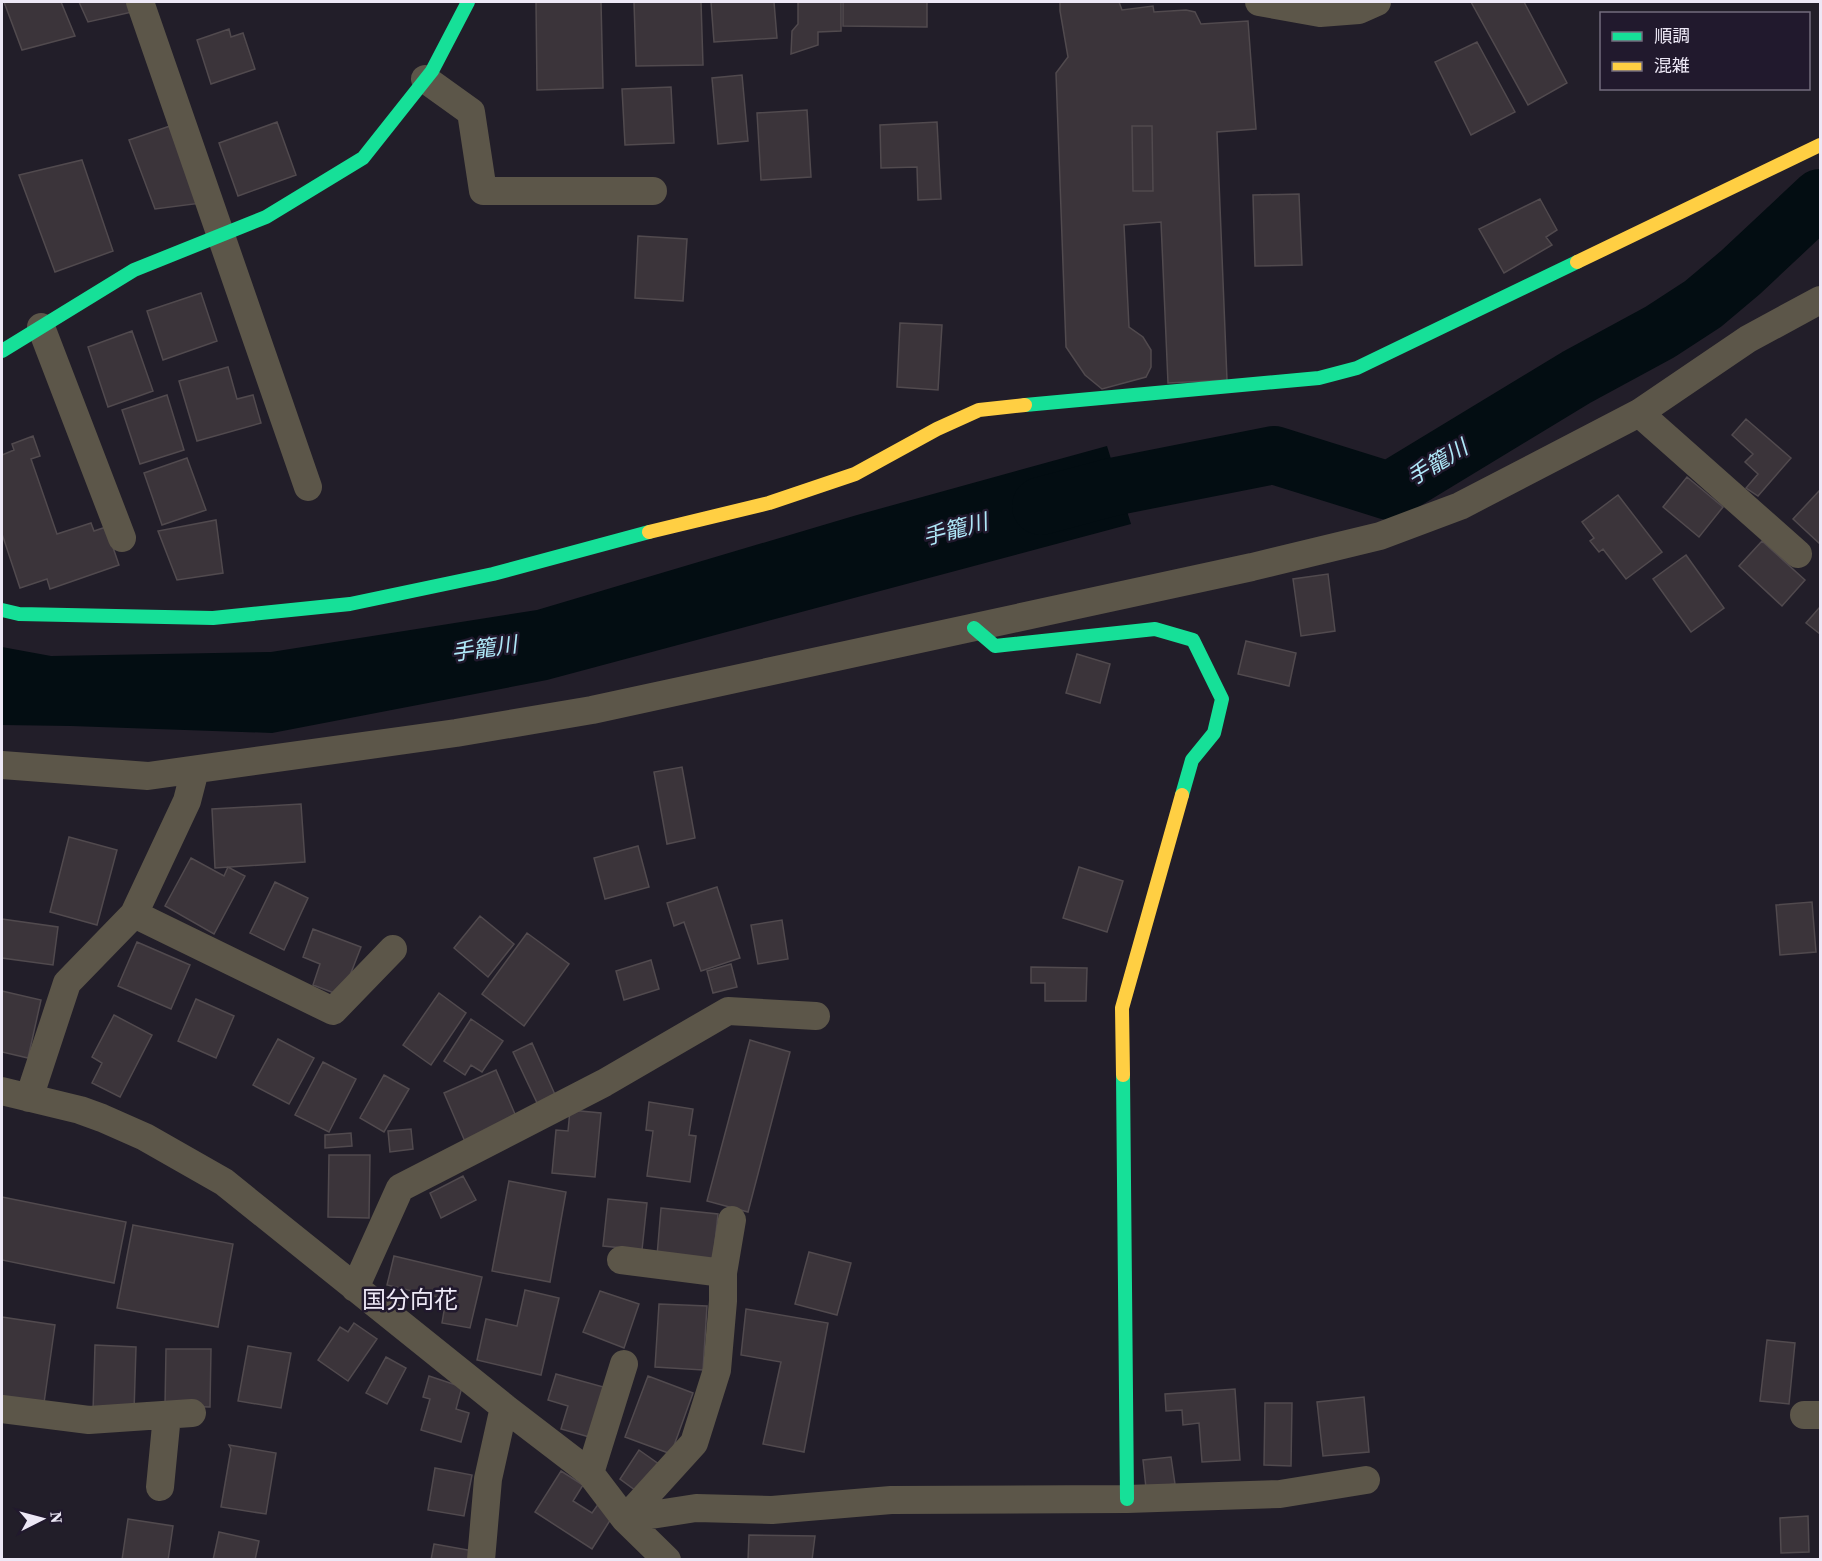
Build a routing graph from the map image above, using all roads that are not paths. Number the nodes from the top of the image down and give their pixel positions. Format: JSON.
{"nodes":[{"id":1,"x":140,"y":2,"type":"edge"},
{"id":2,"x":468,"y":2,"type":"edge"},
{"id":3,"x":1258,"y":2,"type":"edge"},
{"id":4,"x":1377,"y":2,"type":"edge"},
{"id":5,"x":425,"y":79,"type":"junction"},
{"id":6,"x":1821,"y":145,"type":"edge"},
{"id":7,"x":653,"y":191,"type":"dead end"},
{"id":8,"x":222,"y":234,"type":"junction"},
{"id":9,"x":1821,"y":300,"type":"edge"},
{"id":10,"x":41,"y":327,"type":"junction"},
{"id":11,"x":2,"y":351,"type":"edge"},
{"id":12,"x":1639,"y":413,"type":"junction"},
{"id":13,"x":308,"y":487,"type":"dead end"},
{"id":14,"x":122,"y":538,"type":"dead end"},
{"id":15,"x":1798,"y":554,"type":"dead end"},
{"id":16,"x":2,"y":610,"type":"edge"},
{"id":17,"x":974,"y":628,"type":"junction"},
{"id":18,"x":2,"y":765,"type":"edge"},
{"id":19,"x":195,"y":770,"type":"junction"},
{"id":20,"x":134,"y":914,"type":"junction"},
{"id":21,"x":393,"y":949,"type":"dead end"},
{"id":22,"x":816,"y":1016,"type":"dead end"},
{"id":23,"x":2,"y":1091,"type":"edge"},
{"id":24,"x":29,"y":1098,"type":"junction"},
{"id":25,"x":732,"y":1220,"type":"dead end"},
{"id":26,"x":621,"y":1260,"type":"dead end"},
{"id":27,"x":723,"y":1273,"type":"junction"},
{"id":28,"x":355,"y":1288,"type":"junction"},
{"id":29,"x":624,"y":1364,"type":"dead end"},
{"id":30,"x":504,"y":1407,"type":"junction"},
{"id":31,"x":2,"y":1409,"type":"edge"},
{"id":32,"x":590,"y":1473,"type":"junction"},
{"id":33,"x":1366,"y":1480,"type":"dead end"},
{"id":34,"x":160,"y":1487,"type":"dead end"},
{"id":35,"x":1127,"y":1499,"type":"junction"},
{"id":36,"x":625,"y":1519,"type":"junction"},
{"id":37,"x":481,"y":1560,"type":"edge"},
{"id":38,"x":668,"y":1560,"type":"edge"}],
"edges":[{"from":1,"to":8,"type":"street"},
{"from":2,"to":5,"type":"street"},
{"from":3,"to":4,"type":"street"},
{"from":5,"to":7,"type":"street"},
{"from":5,"to":8,"type":"street"},
{"from":6,"to":16,"type":"street"},
{"from":8,"to":10,"type":"street"},
{"from":8,"to":13,"type":"street"},
{"from":9,"to":12,"type":"street"},
{"from":10,"to":11,"type":"street"},
{"from":10,"to":14,"type":"street"},
{"from":12,"to":15,"type":"street"},
{"from":12,"to":17,"type":"street"},
{"from":17,"to":19,"type":"street"},
{"from":17,"to":35,"type":"street"},
{"from":18,"to":19,"type":"street"},
{"from":19,"to":20,"type":"street"},
{"from":20,"to":21,"type":"street"},
{"from":20,"to":24,"type":"street"},
{"from":22,"to":28,"type":"street"},
{"from":23,"to":24,"type":"street"},
{"from":24,"to":28,"type":"street"},
{"from":25,"to":27,"type":"street"},
{"from":26,"to":27,"type":"street"},
{"from":27,"to":36,"type":"street"},
{"from":28,"to":30,"type":"street"},
{"from":29,"to":32,"type":"street"},
{"from":30,"to":32,"type":"street"},
{"from":30,"to":37,"type":"street"},
{"from":31,"to":34,"type":"street"},
{"from":32,"to":36,"type":"street"},
{"from":33,"to":35,"type":"street"},
{"from":35,"to":36,"type":"street"},
{"from":36,"to":38,"type":"street"}]}
